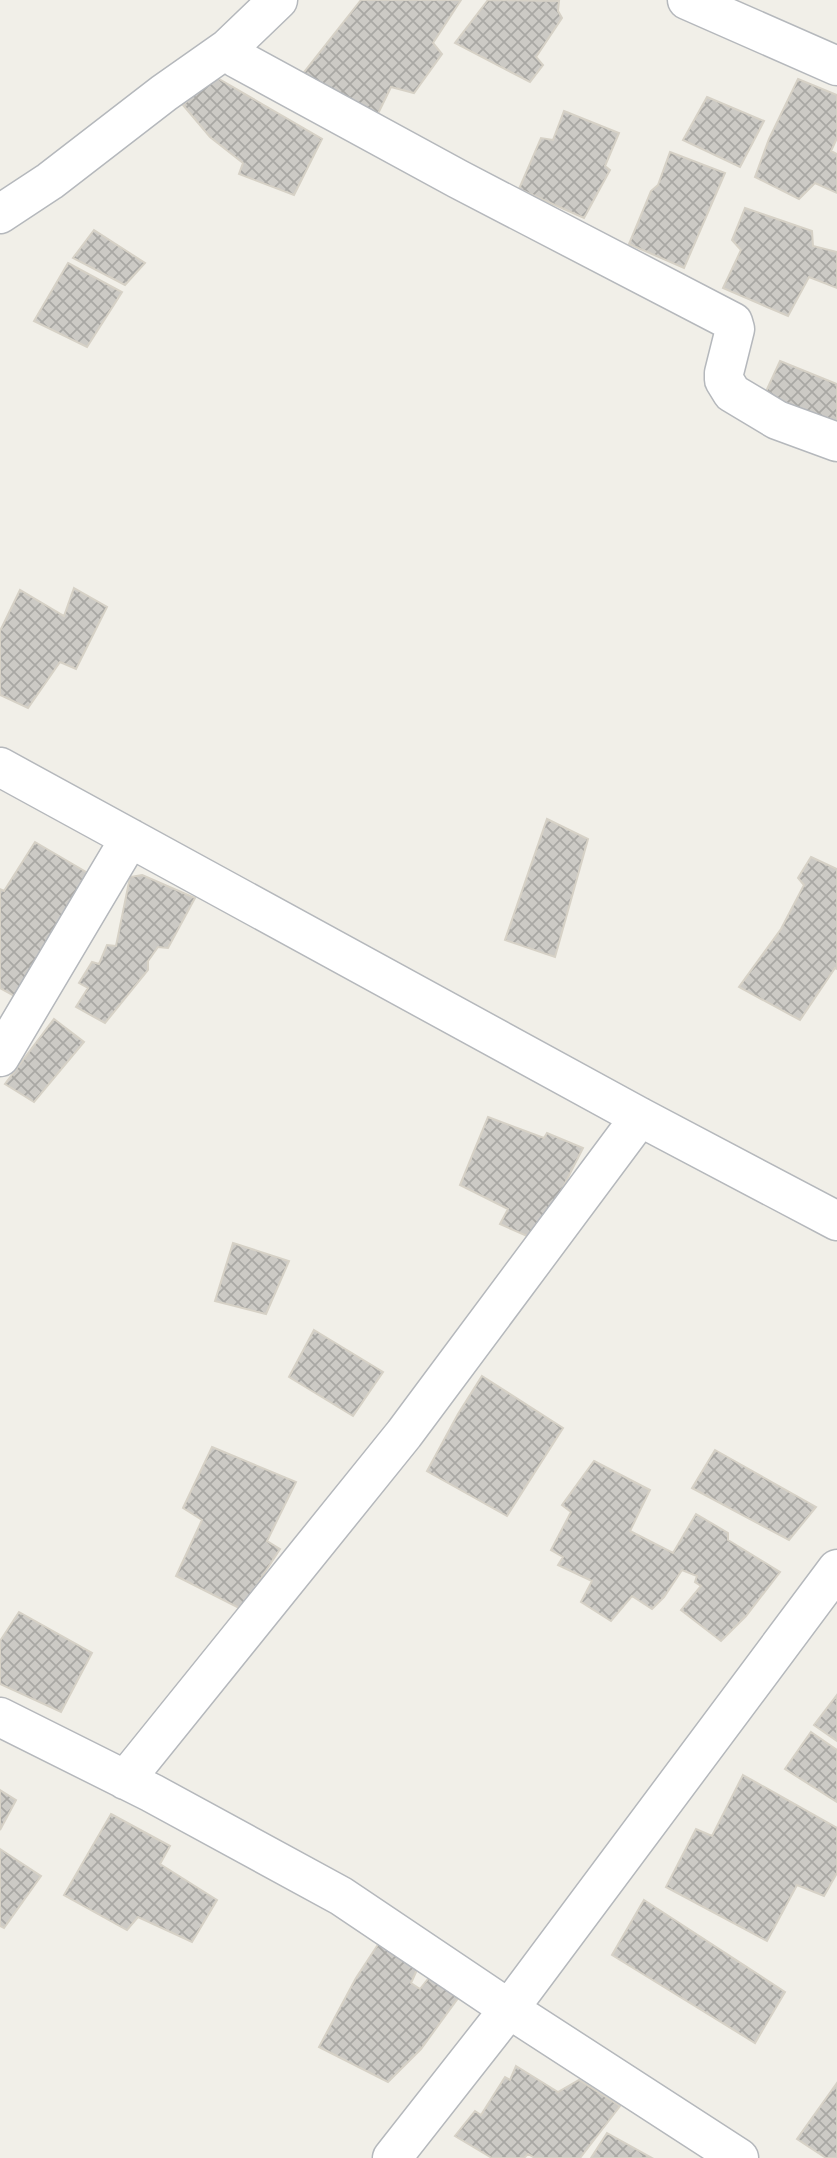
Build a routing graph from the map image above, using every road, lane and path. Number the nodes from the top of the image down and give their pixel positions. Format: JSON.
{"nodes":[{"id":1,"x":278,"y":0,"type":"edge"},
{"id":2,"x":687,"y":0,"type":"edge"},
{"id":3,"x":228,"y":48,"type":"junction"},
{"id":4,"x":837,"y":66,"type":"edge"},
{"id":5,"x":0,"y":214,"type":"edge"},
{"id":6,"x":837,"y":442,"type":"edge"},
{"id":7,"x":0,"y":767,"type":"edge"},
{"id":8,"x":130,"y":838,"type":"junction"},
{"id":9,"x":0,"y":1058,"type":"edge"},
{"id":10,"x":640,"y":1117,"type":"junction"},
{"id":11,"x":837,"y":1221,"type":"edge"},
{"id":12,"x":837,"y":1569,"type":"edge"},
{"id":13,"x":0,"y":1717,"type":"edge"},
{"id":14,"x":125,"y":1780,"type":"junction"},
{"id":15,"x":509,"y":2009,"type":"junction"},
{"id":16,"x":392,"y":2158,"type":"edge"},
{"id":17,"x":739,"y":2158,"type":"edge"}],
"edges":[{"from":1,"to":3,"type":"street"},
{"from":2,"to":4,"type":"street"},
{"from":3,"to":5,"type":"street"},
{"from":3,"to":6,"type":"street"},
{"from":7,"to":8,"type":"street"},
{"from":8,"to":9,"type":"street"},
{"from":8,"to":10,"type":"street"},
{"from":10,"to":11,"type":"street"},
{"from":10,"to":14,"type":"street"},
{"from":12,"to":15,"type":"street"},
{"from":13,"to":14,"type":"street"},
{"from":14,"to":15,"type":"street"},
{"from":15,"to":16,"type":"street"},
{"from":15,"to":17,"type":"street"}]}
